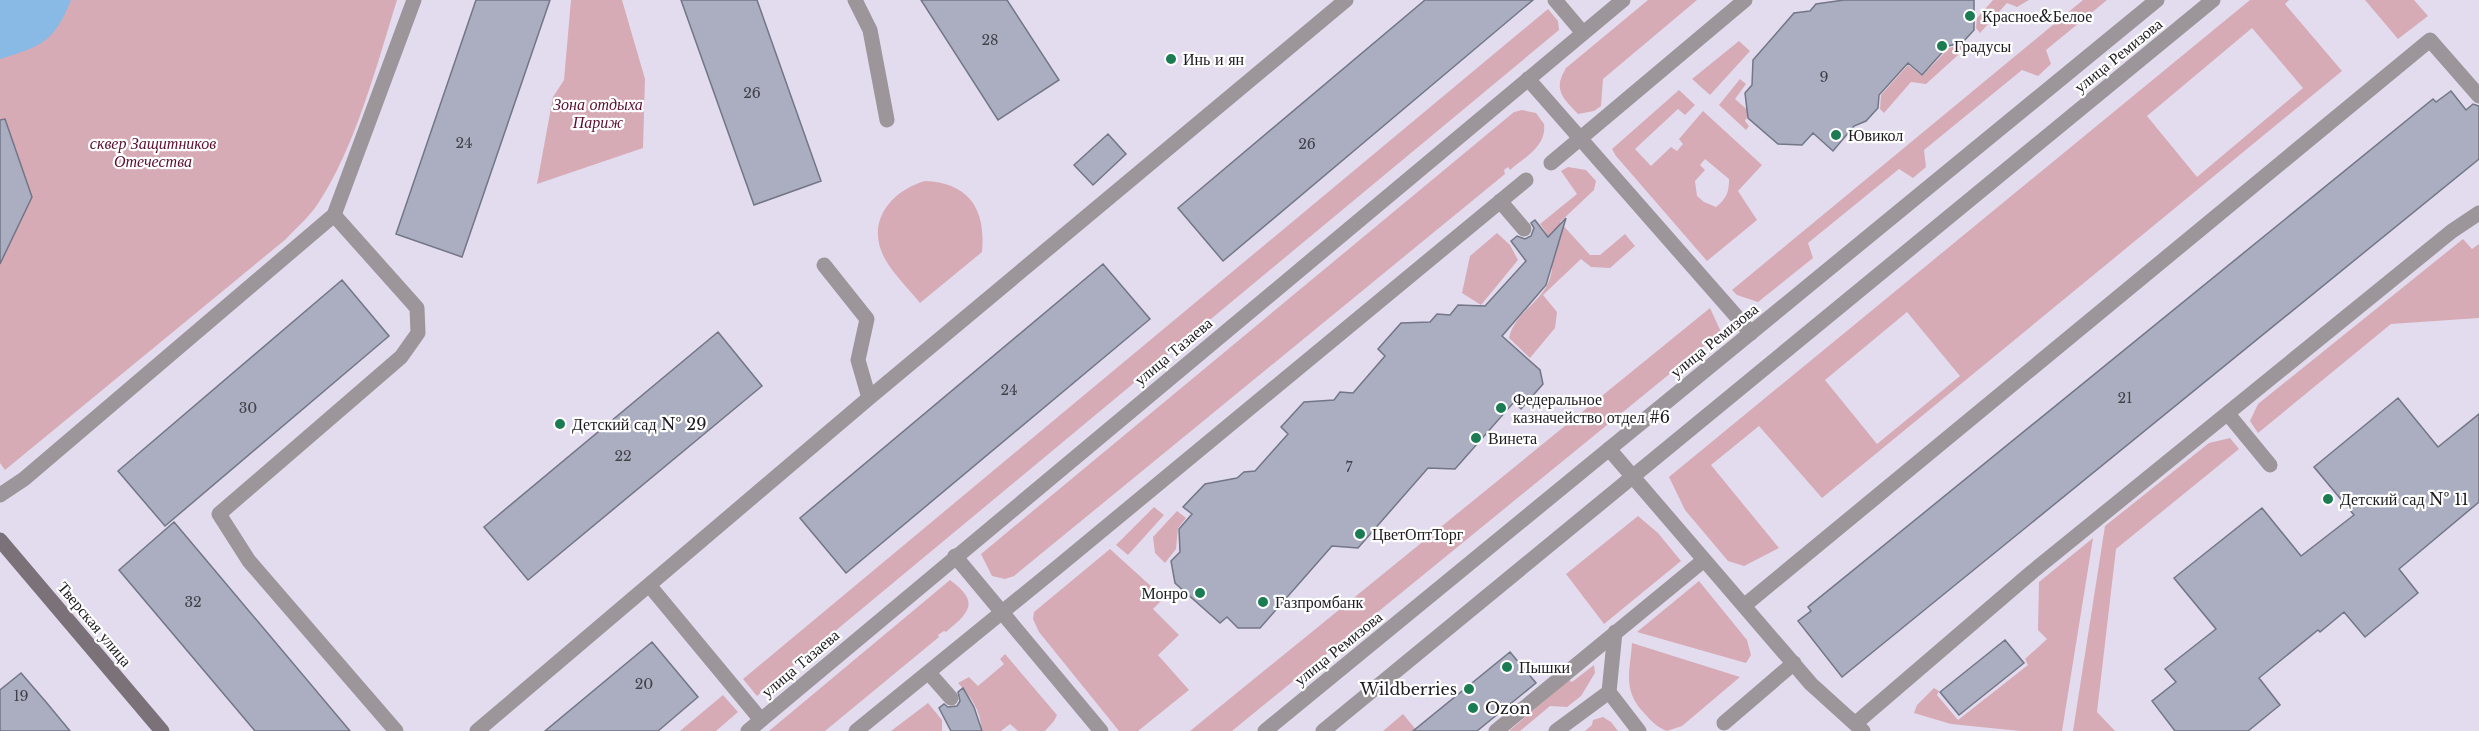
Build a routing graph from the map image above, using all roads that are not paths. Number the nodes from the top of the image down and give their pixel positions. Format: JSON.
{"nodes":[{"id":1,"x":414,"y":0,"type":"edge"},
{"id":2,"x":855,"y":0,"type":"edge"},
{"id":3,"x":1346,"y":0,"type":"edge"},
{"id":4,"x":1555,"y":0,"type":"edge"},
{"id":5,"x":1623,"y":0,"type":"edge"},
{"id":6,"x":1745,"y":0,"type":"edge"},
{"id":7,"x":2157,"y":0,"type":"edge"},
{"id":8,"x":2213,"y":0,"type":"edge"},
{"id":9,"x":1583,"y":33,"type":"junction"},
{"id":10,"x":1528,"y":79,"type":"junction"},
{"id":11,"x":2479,"y":96,"type":"edge"},
{"id":12,"x":886,"y":120,"type":"dead end"},
{"id":13,"x":1580,"y":139,"type":"junction"},
{"id":14,"x":1551,"y":163,"type":"dead end"},
{"id":15,"x":1526,"y":180,"type":"dead end"},
{"id":16,"x":1500,"y":201,"type":"junction"},
{"id":17,"x":2479,"y":213,"type":"edge"},
{"id":18,"x":334,"y":215,"type":"junction"},
{"id":19,"x":1524,"y":230,"type":"dead end"},
{"id":20,"x":824,"y":266,"type":"dead end"},
{"id":21,"x":1750,"y":333,"type":"junction"},
{"id":22,"x":869,"y":398,"type":"junction"},
{"id":23,"x":2228,"y":414,"type":"junction"},
{"id":24,"x":1609,"y":449,"type":"junction"},
{"id":25,"x":2270,"y":465,"type":"dead end"},
{"id":26,"x":1632,"y":477,"type":"junction"},
{"id":27,"x":0,"y":495,"type":"edge"},
{"id":28,"x":0,"y":540,"type":"edge"},
{"id":29,"x":955,"y":556,"type":"junction"},
{"id":30,"x":1704,"y":560,"type":"junction"},
{"id":31,"x":649,"y":585,"type":"junction"},
{"id":32,"x":1745,"y":605,"type":"junction"},
{"id":33,"x":1003,"y":612,"type":"junction"},
{"id":34,"x":1615,"y":632,"type":"junction"},
{"id":35,"x":1794,"y":663,"type":"junction"},
{"id":36,"x":929,"y":673,"type":"junction"},
{"id":37,"x":1609,"y":692,"type":"junction"},
{"id":38,"x":951,"y":698,"type":"dead end"},
{"id":39,"x":760,"y":720,"type":"junction"},
{"id":40,"x":1724,"y":723,"type":"dead end"},
{"id":41,"x":1859,"y":727,"type":"edge"},
{"id":42,"x":162,"y":731,"type":"edge"},
{"id":43,"x":396,"y":731,"type":"edge"},
{"id":44,"x":477,"y":731,"type":"edge"},
{"id":45,"x":747,"y":731,"type":"edge"},
{"id":46,"x":856,"y":731,"type":"edge"},
{"id":47,"x":1101,"y":731,"type":"edge"},
{"id":48,"x":1265,"y":731,"type":"edge"},
{"id":49,"x":1323,"y":731,"type":"edge"},
{"id":50,"x":1496,"y":731,"type":"edge"},
{"id":51,"x":1556,"y":731,"type":"edge"},
{"id":52,"x":1639,"y":731,"type":"edge"}],
"edges":[{"from":1,"to":18,"type":"street"},
{"from":2,"to":12,"type":"street"},
{"from":3,"to":22,"type":"street"},
{"from":4,"to":9,"type":"street"},
{"from":5,"to":9,"type":"street","name":"улица Тазаева"},
{"from":6,"to":13,"type":"street"},
{"from":7,"to":21,"type":"street","name":"улица Ремизова"},
{"from":8,"to":26,"type":"street","name":"улица Ремизова"},
{"from":9,"to":10,"type":"street","name":"улица Тазаева"},
{"from":10,"to":13,"type":"street"},
{"from":10,"to":29,"type":"street","name":"улица Тазаева"},
{"from":11,"to":32,"type":"street"},
{"from":13,"to":14,"type":"street"},
{"from":13,"to":21,"type":"street"},
{"from":15,"to":16,"type":"street"},
{"from":16,"to":19,"type":"street"},
{"from":16,"to":33,"type":"street"},
{"from":17,"to":23,"type":"street"},
{"from":18,"to":27,"type":"street"},
{"from":18,"to":43,"type":"street"},
{"from":20,"to":22,"type":"street"},
{"from":21,"to":24,"type":"street","name":"улица Ремизова"},
{"from":22,"to":31,"type":"street"},
{"from":23,"to":25,"type":"street"},
{"from":23,"to":41,"type":"street"},
{"from":24,"to":26,"type":"street"},
{"from":24,"to":48,"type":"street","name":"улица Ремизова"},
{"from":26,"to":30,"type":"street"},
{"from":26,"to":49,"type":"street","name":"улица Ремизова"},
{"from":28,"to":42,"type":"street","name":"Тверская улица"},
{"from":29,"to":33,"type":"street"},
{"from":29,"to":39,"type":"street","name":"улица Тазаева"},
{"from":30,"to":32,"type":"street"},
{"from":30,"to":34,"type":"street"},
{"from":31,"to":39,"type":"street"},
{"from":31,"to":44,"type":"street"},
{"from":32,"to":35,"type":"street"},
{"from":33,"to":36,"type":"street"},
{"from":33,"to":47,"type":"street"},
{"from":34,"to":37,"type":"street"},
{"from":34,"to":50,"type":"street"},
{"from":35,"to":40,"type":"street"},
{"from":35,"to":41,"type":"street"},
{"from":36,"to":38,"type":"street"},
{"from":36,"to":46,"type":"street"},
{"from":37,"to":51,"type":"street"},
{"from":37,"to":52,"type":"street"},
{"from":39,"to":45,"type":"street","name":"улица Тазаева"}]}
